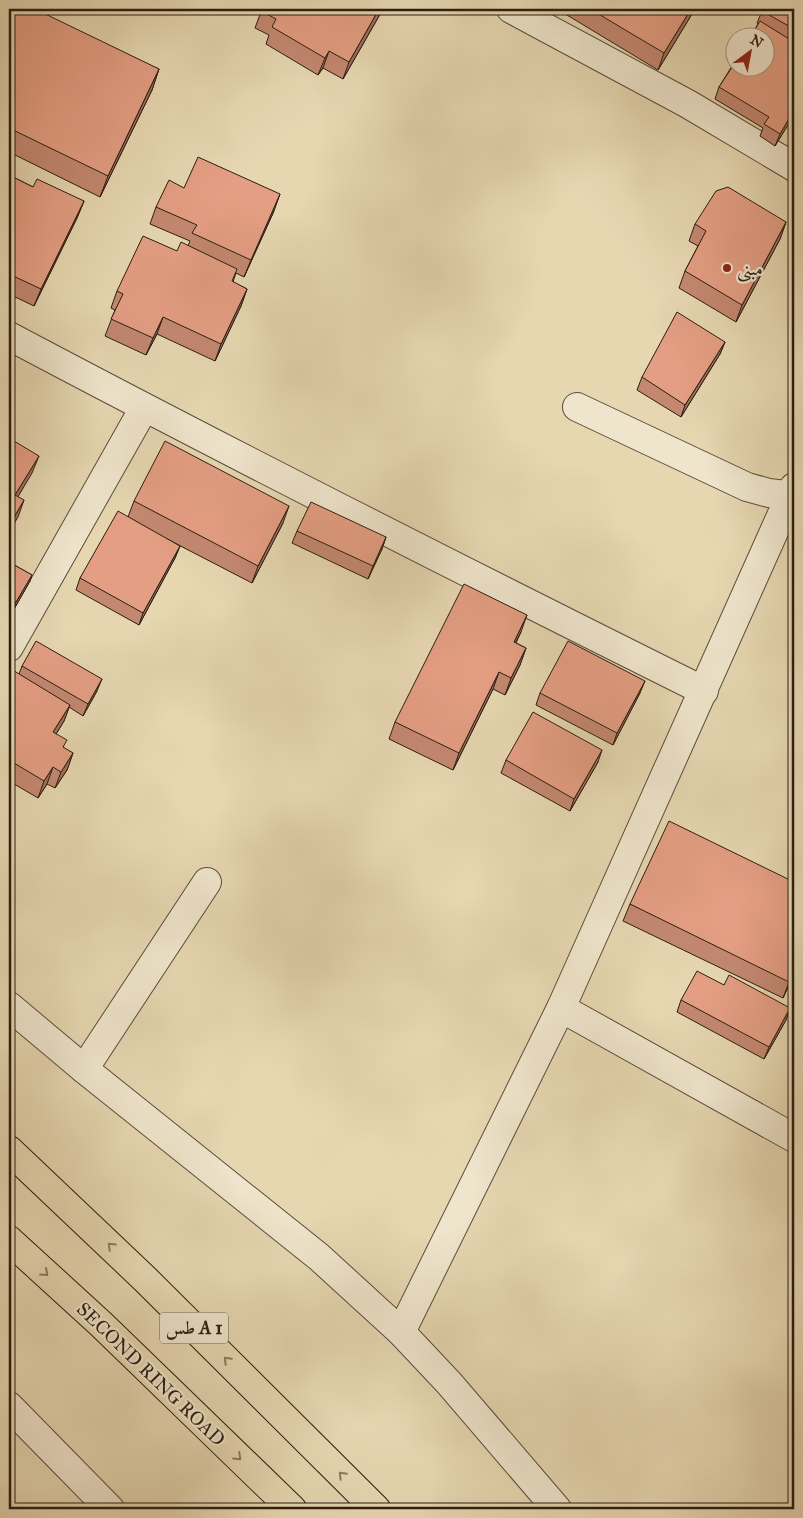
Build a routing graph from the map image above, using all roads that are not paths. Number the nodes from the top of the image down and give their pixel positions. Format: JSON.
{"nodes":[{"id":1,"x":511,"y":9,"type":"edge"},
{"id":2,"x":794,"y":167,"type":"edge"},
{"id":3,"x":9,"y":336,"type":"edge"},
{"id":4,"x":577,"y":407,"type":"dead end"},
{"id":5,"x":144,"y":408,"type":"junction"},
{"id":6,"x":793,"y":493,"type":"edge"},
{"id":7,"x":9,"y":647,"type":"edge"},
{"id":8,"x":704,"y":691,"type":"junction"},
{"id":9,"x":207,"y":882,"type":"dead end"},
{"id":10,"x":9,"y":1006,"type":"edge"},
{"id":11,"x":561,"y":1008,"type":"junction"},
{"id":12,"x":84,"y":1069,"type":"junction"},
{"id":13,"x":794,"y":1138,"type":"edge"},
{"id":14,"x":9,"y":1150,"type":"edge"},
{"id":15,"x":9,"y":1240,"type":"edge"},
{"id":16,"x":400,"y":1332,"type":"junction"},
{"id":17,"x":9,"y":1406,"type":"edge"},
{"id":18,"x":110,"y":1509,"type":"edge"},
{"id":19,"x":292,"y":1509,"type":"edge"},
{"id":20,"x":376,"y":1509,"type":"edge"},
{"id":21,"x":557,"y":1509,"type":"edge"}],
"edges":[{"from":1,"to":2,"type":"street"},
{"from":3,"to":5,"type":"street"},
{"from":4,"to":6,"type":"street"},
{"from":5,"to":7,"type":"street"},
{"from":5,"to":8,"type":"street"},
{"from":6,"to":8,"type":"street"},
{"from":8,"to":11,"type":"street"},
{"from":9,"to":12,"type":"street"},
{"from":10,"to":12,"type":"street"},
{"from":11,"to":13,"type":"street"},
{"from":11,"to":16,"type":"street"},
{"from":12,"to":16,"type":"street"},
{"from":20,"to":14,"type":"highway","number":"طس A 1","one_way":true},
{"from":15,"to":19,"type":"highway","name":"SECOND RING ROAD","number":"طس A 1","one_way":true},
{"from":16,"to":21,"type":"street"},
{"from":17,"to":18,"type":"street"}]}
